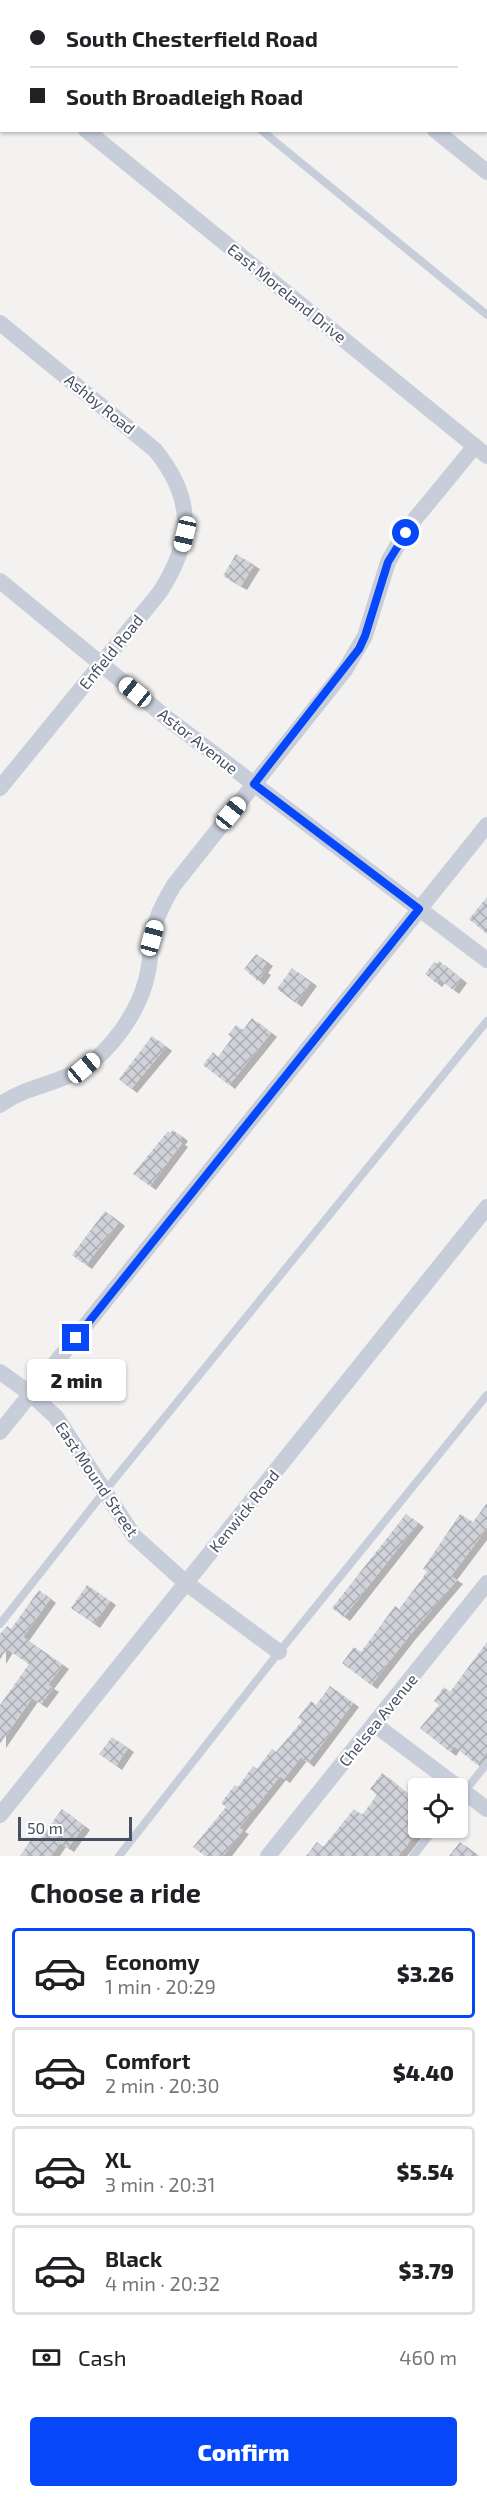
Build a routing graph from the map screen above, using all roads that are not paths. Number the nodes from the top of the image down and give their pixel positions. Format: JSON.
{"nodes":[{"id":1,"x":88,"y":132,"type":"edge"},
{"id":2,"x":263,"y":132,"type":"edge"},
{"id":3,"x":437,"y":132,"type":"edge"},
{"id":4,"x":487,"y":172,"type":"edge"},
{"id":5,"x":487,"y":315,"type":"edge"},
{"id":6,"x":0,"y":323,"type":"edge"},
{"id":7,"x":481,"y":451,"type":"edge"},
{"id":8,"x":183,"y":500,"type":"joint"},
{"id":9,"x":0,"y":581,"type":"edge"},
{"id":10,"x":101,"y":664,"type":"junction"},
{"id":11,"x":254,"y":784,"type":"junction"},
{"id":12,"x":0,"y":788,"type":"edge"},
{"id":13,"x":487,"y":825,"type":"edge"},
{"id":14,"x":419,"y":909,"type":"junction"},
{"id":15,"x":487,"y":960,"type":"edge"},
{"id":16,"x":487,"y":1021,"type":"edge"},
{"id":17,"x":0,"y":1105,"type":"edge"},
{"id":18,"x":487,"y":1207,"type":"edge"},
{"id":19,"x":0,"y":1372,"type":"edge"},
{"id":20,"x":31,"y":1394,"type":"junction"},
{"id":21,"x":487,"y":1395,"type":"edge"},
{"id":22,"x":0,"y":1432,"type":"edge"},
{"id":23,"x":104,"y":1491,"type":"junction"},
{"id":24,"x":186,"y":1583,"type":"junction"},
{"id":25,"x":487,"y":1583,"type":"edge"},
{"id":26,"x":0,"y":1624,"type":"edge"},
{"id":27,"x":279,"y":1652,"type":"junction"},
{"id":28,"x":374,"y":1724,"type":"junction"},
{"id":29,"x":487,"y":1763,"type":"edge"},
{"id":30,"x":439,"y":1778,"type":"edge"},
{"id":31,"x":468,"y":1787,"type":"edge"},
{"id":32,"x":468,"y":1800,"type":"edge"},
{"id":33,"x":487,"y":1809,"type":"edge"},
{"id":34,"x":0,"y":1815,"type":"edge"},
{"id":35,"x":427,"y":1838,"type":"edge"},
{"id":36,"x":119,"y":1856,"type":"edge"},
{"id":37,"x":268,"y":1856,"type":"edge"},
{"id":38,"x":412,"y":1856,"type":"edge"}],
"edges":[{"from":1,"to":7,"type":"street","name":"East Moreland Drive"},
{"from":2,"to":5,"type":"lane"},
{"from":3,"to":4,"type":"street"},
{"from":6,"to":8,"type":"street","name":"Ashby Road"},
{"from":7,"to":11,"type":"street"},
{"from":8,"to":10,"type":"street","name":"Enfield Road"},
{"from":9,"to":10,"type":"street","name":"Astor Avenue"},
{"from":10,"to":11,"type":"street","name":"Astor Avenue"},
{"from":10,"to":12,"type":"street","name":"Enfield Road"},
{"from":11,"to":14,"type":"street","name":"Astor Avenue"},
{"from":11,"to":17,"type":"street"},
{"from":13,"to":14,"type":"street"},
{"from":14,"to":15,"type":"street","name":"Astor Avenue"},
{"from":14,"to":20,"type":"street"},
{"from":16,"to":23,"type":"lane"},
{"from":18,"to":24,"type":"street","name":"Kenwick Road"},
{"from":19,"to":20,"type":"street","name":"East Mound Street"},
{"from":20,"to":22,"type":"street"},
{"from":20,"to":23,"type":"street","name":"East Mound Street"},
{"from":21,"to":27,"type":"lane"},
{"from":23,"to":24,"type":"street","name":"East Mound Street"},
{"from":23,"to":26,"type":"lane"},
{"from":24,"to":27,"type":"street","name":"East Mound Street"},
{"from":24,"to":34,"type":"street","name":"Kenwick Road"},
{"from":25,"to":28,"type":"street","name":"Chelsea Avenue"},
{"from":27,"to":36,"type":"lane"},
{"from":28,"to":30,"type":"street"},
{"from":28,"to":37,"type":"street","name":"Chelsea Avenue"},
{"from":29,"to":31,"type":"lane"},
{"from":32,"to":33,"type":"street"},
{"from":35,"to":38,"type":"lane"}]}
